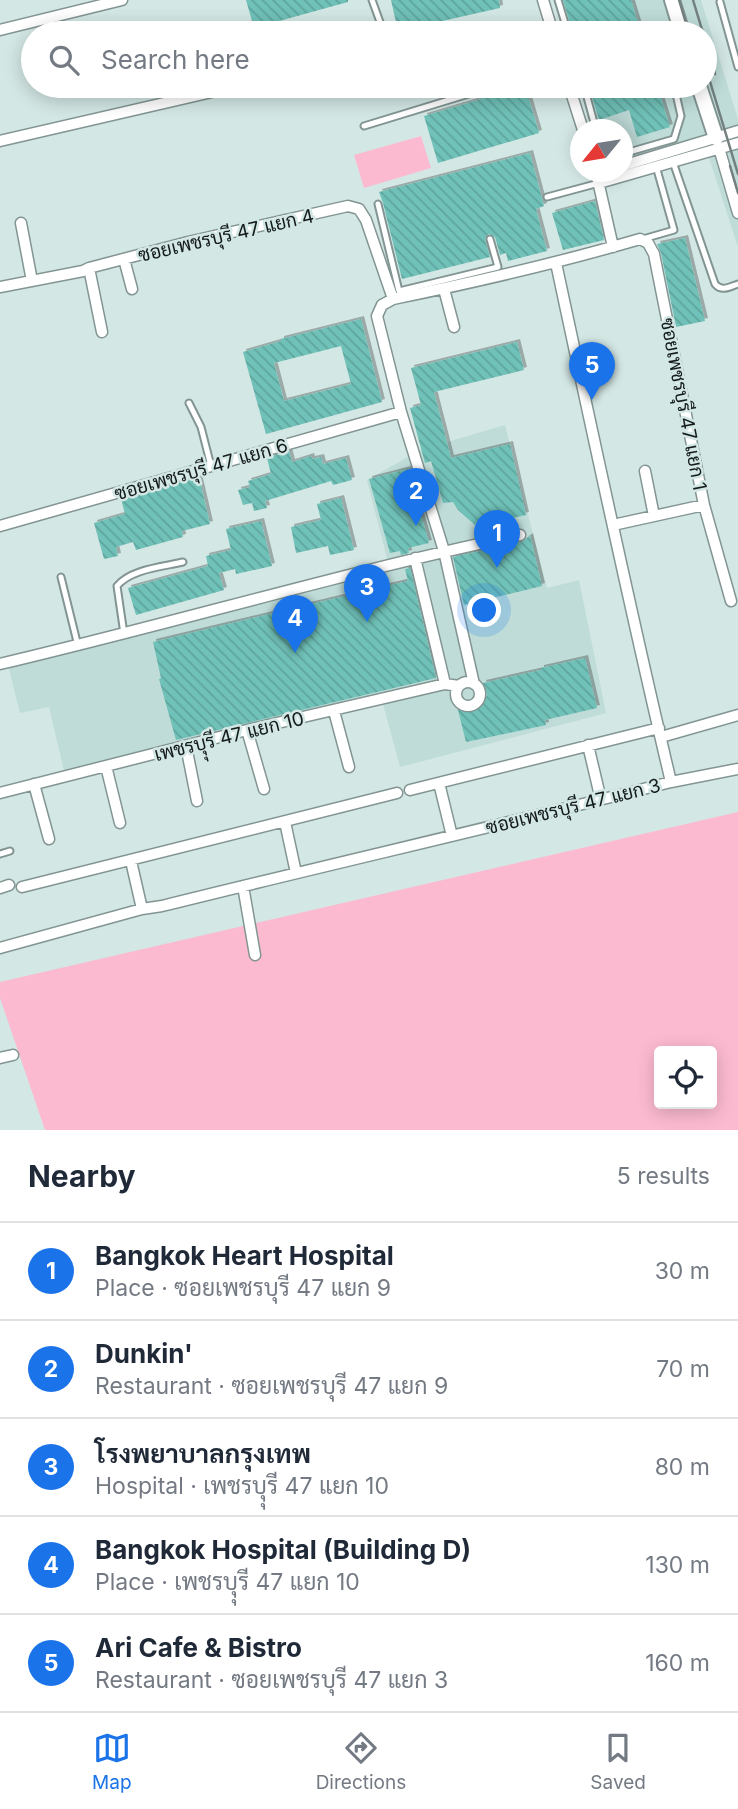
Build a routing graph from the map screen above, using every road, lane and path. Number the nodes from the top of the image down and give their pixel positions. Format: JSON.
{"nodes":[{"id":1,"x":122,"y":0,"type":"edge"},
{"id":2,"x":373,"y":0,"type":"edge"},
{"id":3,"x":543,"y":0,"type":"edge"},
{"id":4,"x":558,"y":0,"type":"edge"},
{"id":5,"x":672,"y":0,"type":"edge"},
{"id":6,"x":720,"y":2,"type":"dead end"},
{"id":7,"x":37,"y":21,"type":"edge"},
{"id":8,"x":380,"y":21,"type":"edge"},
{"id":9,"x":549,"y":21,"type":"edge"},
{"id":10,"x":564,"y":21,"type":"edge"},
{"id":11,"x":678,"y":21,"type":"edge"},
{"id":12,"x":21,"y":25,"type":"edge"},
{"id":13,"x":0,"y":30,"type":"edge"},
{"id":14,"x":738,"y":66,"type":"edge"},
{"id":15,"x":186,"y":98,"type":"edge"},
{"id":16,"x":456,"y":98,"type":"edge"},
{"id":17,"x":573,"y":98,"type":"edge"},
{"id":18,"x":588,"y":98,"type":"edge"},
{"id":19,"x":677,"y":98,"type":"edge"},
{"id":20,"x":703,"y":98,"type":"edge"},
{"id":21,"x":580,"y":119,"type":"edge"},
{"id":22,"x":594,"y":119,"type":"edge"},
{"id":23,"x":364,"y":126,"type":"dead end"},
{"id":24,"x":738,"y":131,"type":"edge"},
{"id":25,"x":0,"y":141,"type":"edge"},
{"id":26,"x":717,"y":143,"type":"junction"},
{"id":27,"x":738,"y":143,"type":"edge"},
{"id":28,"x":633,"y":151,"type":"edge"},
{"id":29,"x":671,"y":157,"type":"junction"},
{"id":30,"x":633,"y":164,"type":"edge"},
{"id":31,"x":656,"y":166,"type":"junction"},
{"id":32,"x":633,"y":170,"type":"edge"},
{"id":33,"x":582,"y":182,"type":"edge"},
{"id":34,"x":599,"y":182,"type":"edge"},
{"id":35,"x":547,"y":197,"type":"dead end"},
{"id":36,"x":378,"y":204,"type":"dead end"},
{"id":37,"x":738,"y":213,"type":"edge"},
{"id":38,"x":21,"y":223,"type":"dead end"},
{"id":39,"x":490,"y":239,"type":"dead end"},
{"id":40,"x":641,"y":239,"type":"junction"},
{"id":41,"x":613,"y":247,"type":"junction"},
{"id":42,"x":124,"y":259,"type":"junction"},
{"id":43,"x":556,"y":263,"type":"junction"},
{"id":44,"x":89,"y":268,"type":"junction"},
{"id":45,"x":32,"y":281,"type":"junction"},
{"id":46,"x":738,"y":284,"type":"edge"},
{"id":47,"x":446,"y":285,"type":"junction"},
{"id":48,"x":0,"y":288,"type":"edge"},
{"id":49,"x":132,"y":289,"type":"dead end"},
{"id":50,"x":393,"y":299,"type":"junction"},
{"id":51,"x":454,"y":327,"type":"dead end"},
{"id":52,"x":102,"y":332,"type":"dead end"},
{"id":53,"x":189,"y":403,"type":"dead end"},
{"id":54,"x":401,"y":412,"type":"junction"},
{"id":55,"x":211,"y":466,"type":"junction"},
{"id":56,"x":645,"y":471,"type":"dead end"},
{"id":57,"x":704,"y":505,"type":"junction"},
{"id":58,"x":653,"y":516,"type":"junction"},
{"id":59,"x":613,"y":525,"type":"junction"},
{"id":60,"x":0,"y":526,"type":"edge"},
{"id":61,"x":520,"y":535,"type":"dead end"},
{"id":62,"x":444,"y":551,"type":"junction"},
{"id":63,"x":415,"y":558,"type":"junction"},
{"id":64,"x":183,"y":562,"type":"dead end"},
{"id":65,"x":61,"y":578,"type":"dead end"},
{"id":66,"x":731,"y":601,"type":"dead end"},
{"id":67,"x":124,"y":634,"type":"junction"},
{"id":68,"x":78,"y":646,"type":"junction"},
{"id":69,"x":0,"y":664,"type":"edge"},
{"id":70,"x":445,"y":684,"type":"junction"},
{"id":71,"x":474,"y":684,"type":"junction"},
{"id":72,"x":459,"y":685,"type":"junction"},
{"id":73,"x":334,"y":711,"type":"junction"},
{"id":74,"x":738,"y":715,"type":"edge"},
{"id":75,"x":247,"y":730,"type":"junction"},
{"id":76,"x":660,"y":732,"type":"junction"},
{"id":77,"x":186,"y":746,"type":"junction"},
{"id":78,"x":588,"y":746,"type":"junction"},
{"id":79,"x":106,"y":766,"type":"junction"},
{"id":80,"x":349,"y":767,"type":"dead end"},
{"id":81,"x":738,"y":769,"type":"edge"},
{"id":82,"x":671,"y":782,"type":"junction"},
{"id":83,"x":439,"y":783,"type":"junction"},
{"id":84,"x":34,"y":784,"type":"junction"},
{"id":85,"x":264,"y":789,"type":"dead end"},
{"id":86,"x":410,"y":790,"type":"dead end"},
{"id":87,"x":0,"y":793,"type":"edge"},
{"id":88,"x":397,"y":793,"type":"dead end"},
{"id":89,"x":601,"y":800,"type":"junction"},
{"id":90,"x":197,"y":802,"type":"dead end"},
{"id":91,"x":120,"y":822,"type":"dead end"},
{"id":92,"x":285,"y":822,"type":"junction"},
{"id":93,"x":452,"y":836,"type":"junction"},
{"id":94,"x":49,"y":839,"type":"dead end"},
{"id":95,"x":10,"y":851,"type":"dead end"},
{"id":96,"x":0,"y":854,"type":"edge"},
{"id":97,"x":131,"y":860,"type":"junction"},
{"id":98,"x":296,"y":873,"type":"junction"},
{"id":99,"x":243,"y":886,"type":"junction"},
{"id":100,"x":22,"y":887,"type":"dead end"},
{"id":101,"x":142,"y":909,"type":"junction"},
{"id":102,"x":0,"y":948,"type":"edge"},
{"id":103,"x":255,"y":956,"type":"dead end"},
{"id":104,"x":13,"y":1055,"type":"dead end"},
{"id":105,"x":0,"y":1058,"type":"edge"}],
"edges":[{"from":1,"to":7,"type":"street"},
{"from":2,"to":8,"type":"lane"},
{"from":3,"to":9,"type":"street"},
{"from":4,"to":10,"type":"lane"},
{"from":5,"to":11,"type":"street"},
{"from":6,"to":14,"type":"lane"},
{"from":12,"to":13,"type":"street"},
{"from":15,"to":25,"type":"street"},
{"from":16,"to":23,"type":"lane"},
{"from":17,"to":21,"type":"street"},
{"from":18,"to":22,"type":"lane"},
{"from":19,"to":28,"type":"lane"},
{"from":20,"to":26,"type":"street"},
{"from":24,"to":26,"type":"street"},
{"from":26,"to":27,"type":"street"},
{"from":26,"to":29,"type":"street"},
{"from":26,"to":37,"type":"street"},
{"from":29,"to":30,"type":"street"},
{"from":29,"to":31,"type":"street"},
{"from":29,"to":46,"type":"lane"},
{"from":31,"to":32,"type":"street"},
{"from":31,"to":40,"type":"lane"},
{"from":33,"to":35,"type":"lane"},
{"from":34,"to":41,"type":"street"},
{"from":36,"to":47,"type":"lane"},
{"from":38,"to":45,"type":"street"},
{"from":39,"to":47,"type":"lane"},
{"from":40,"to":41,"type":"street"},
{"from":40,"to":57,"type":"street","name":"ซอยเพชรบุรี 47 แยก 1"},
{"from":41,"to":43,"type":"street"},
{"from":42,"to":44,"type":"street","name":"ซอยเพชรบุรี 47 แยก 4"},
{"from":42,"to":49,"type":"street"},
{"from":42,"to":50,"type":"street","name":"ซอยเพชรบุรี 47 แยก 4"},
{"from":43,"to":47,"type":"street"},
{"from":43,"to":59,"type":"street","name":"ซอยเพชรบุรี 47 แยก 3"},
{"from":44,"to":45,"type":"street","name":"ซอยเพชรบุรี 47 แยก 4"},
{"from":44,"to":52,"type":"street"},
{"from":45,"to":48,"type":"street","name":"ซอยเพชรบุรี 47 แยก 4"},
{"from":47,"to":50,"type":"street"},
{"from":47,"to":51,"type":"street"},
{"from":50,"to":54,"type":"street"},
{"from":53,"to":55,"type":"lane"},
{"from":54,"to":55,"type":"street","name":"ซอยเพชรบุรี 47 แยก 6"},
{"from":54,"to":62,"type":"street"},
{"from":55,"to":60,"type":"street","name":"ซอยเพชรบุรี 47 แยก 6"},
{"from":56,"to":58,"type":"street"},
{"from":57,"to":58,"type":"street"},
{"from":57,"to":66,"type":"street","name":"ซอยเพชรบุรี 47 แยก 1"},
{"from":58,"to":59,"type":"street"},
{"from":59,"to":76,"type":"street","name":"ซอยเพชรบุรี 47 แยก 3"},
{"from":61,"to":62,"type":"street"},
{"from":62,"to":63,"type":"street"},
{"from":62,"to":71,"type":"street"},
{"from":63,"to":67,"type":"street"},
{"from":63,"to":70,"type":"street"},
{"from":64,"to":67,"type":"lane"},
{"from":65,"to":68,"type":"lane"},
{"from":67,"to":68,"type":"street"},
{"from":68,"to":69,"type":"street"},
{"from":70,"to":72,"type":"street","name":"เพชรบุุรี 47 แยก 10"},
{"from":70,"to":73,"type":"street","name":"เพชรบุุรี 47 แยก 10"},
{"from":71,"to":72,"type":"street"},
{"from":71,"to":72,"type":"street"},
{"from":73,"to":75,"type":"street","name":"เพชรบุุรี 47 แยก 10"},
{"from":73,"to":80,"type":"street"},
{"from":74,"to":76,"type":"street"},
{"from":75,"to":77,"type":"street","name":"เพชรบุุรี 47 แยก 10"},
{"from":75,"to":85,"type":"street"},
{"from":76,"to":78,"type":"street"},
{"from":76,"to":82,"type":"street","name":"ซอยเพชรบุรี 47 แยก 3"},
{"from":77,"to":79,"type":"street","name":"เพชรบุุรี 47 แยก 10"},
{"from":77,"to":90,"type":"street"},
{"from":78,"to":83,"type":"street"},
{"from":78,"to":89,"type":"street"},
{"from":79,"to":84,"type":"street","name":"เพชรบุุรี 47 แยก 10"},
{"from":79,"to":91,"type":"street"},
{"from":81,"to":82,"type":"street"},
{"from":82,"to":89,"type":"street","name":"ซอยเพชรบุรี 47 แยก 3"},
{"from":83,"to":86,"type":"street"},
{"from":83,"to":93,"type":"street"},
{"from":84,"to":87,"type":"street","name":"เพชรบุุรี 47 แยก 10"},
{"from":84,"to":94,"type":"street"},
{"from":88,"to":92,"type":"street"},
{"from":89,"to":93,"type":"street","name":"ซอยเพชรบุรี 47 แยก 3"},
{"from":92,"to":97,"type":"street"},
{"from":92,"to":98,"type":"street"},
{"from":93,"to":98,"type":"street","name":"ซอยเพชรบุรี 47 แยก 3"},
{"from":95,"to":96,"type":"lane"},
{"from":97,"to":100,"type":"street"},
{"from":97,"to":101,"type":"street"},
{"from":98,"to":99,"type":"street","name":"ซอยเพชรบุรี 47 แยก 3"},
{"from":99,"to":101,"type":"street","name":"ซอยเพชรบุรี 47 แยก 3"},
{"from":99,"to":103,"type":"street"},
{"from":101,"to":102,"type":"street","name":"ซอยเพชรบุรี 47 แยก 3"},
{"from":104,"to":105,"type":"street"}]}
